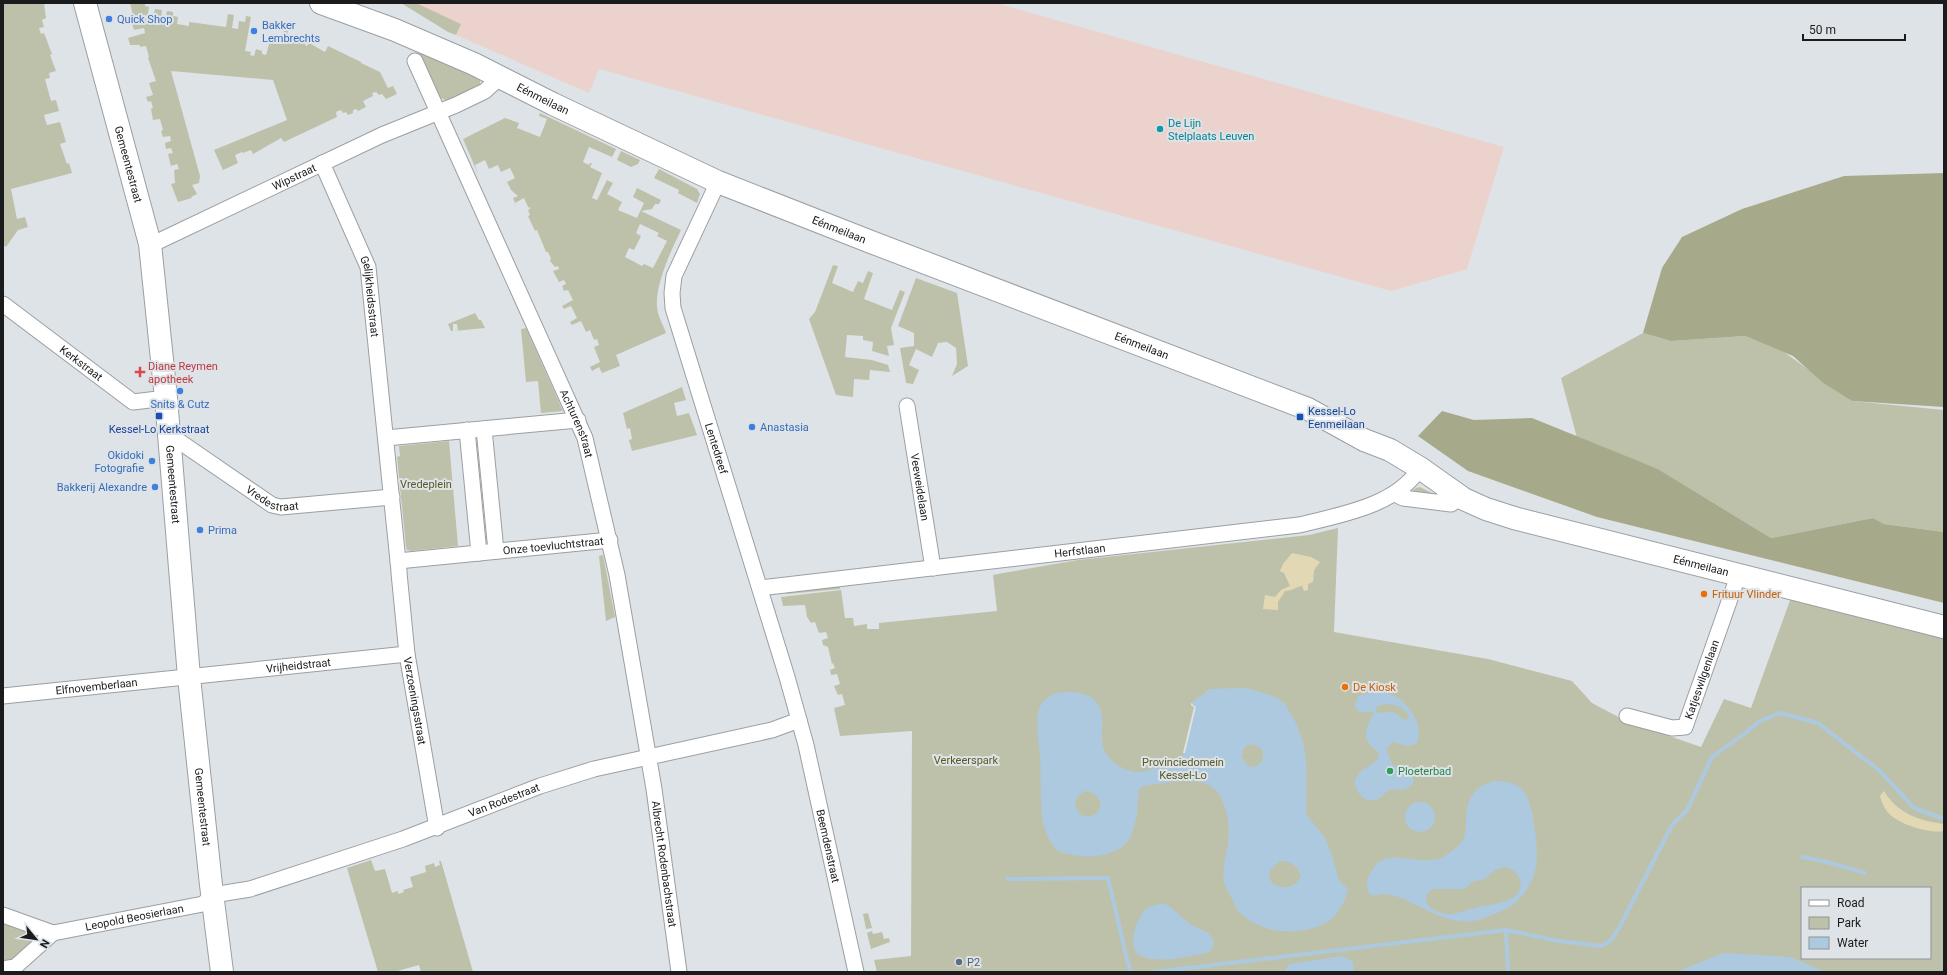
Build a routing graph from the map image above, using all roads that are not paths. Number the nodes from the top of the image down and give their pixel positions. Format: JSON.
{"nodes":[{"id":1,"x":85,"y":3,"type":"edge"},
{"id":2,"x":321,"y":3,"type":"edge"},
{"id":3,"x":416,"y":61,"type":"dead end"},
{"id":4,"x":500,"y":77,"type":"junction"},
{"id":5,"x":439,"y":112,"type":"junction"},
{"id":6,"x":322,"y":163,"type":"junction"},
{"id":7,"x":718,"y":182,"type":"junction"},
{"id":8,"x":150,"y":244,"type":"junction"},
{"id":9,"x":3,"y":304,"type":"edge"},
{"id":10,"x":166,"y":398,"type":"junction"},
{"id":11,"x":907,"y":406,"type":"dead end"},
{"id":12,"x":578,"y":420,"type":"junction"},
{"id":13,"x":484,"y":429,"type":"junction"},
{"id":14,"x":467,"y":430,"type":"junction"},
{"id":15,"x":170,"y":435,"type":"junction"},
{"id":16,"x":386,"y":438,"type":"junction"},
{"id":17,"x":1416,"y":473,"type":"junction"},
{"id":18,"x":1395,"y":494,"type":"junction"},
{"id":19,"x":392,"y":496,"type":"junction"},
{"id":20,"x":1452,"y":500,"type":"junction"},
{"id":21,"x":610,"y":540,"type":"junction"},
{"id":22,"x":496,"y":551,"type":"junction"},
{"id":23,"x":479,"y":553,"type":"junction"},
{"id":24,"x":399,"y":568,"type":"junction"},
{"id":25,"x":933,"y":568,"type":"junction"},
{"id":26,"x":1738,"y":576,"type":"junction"},
{"id":27,"x":760,"y":588,"type":"junction"},
{"id":28,"x":1944,"y":627,"type":"edge"},
{"id":29,"x":407,"y":654,"type":"junction"},
{"id":30,"x":189,"y":677,"type":"junction"},
{"id":31,"x":3,"y":696,"type":"edge"},
{"id":32,"x":1627,"y":716,"type":"dead end"},
{"id":33,"x":799,"y":720,"type":"junction"},
{"id":34,"x":648,"y":756,"type":"junction"},
{"id":35,"x":437,"y":828,"type":"junction"},
{"id":36,"x":213,"y":894,"type":"junction"},
{"id":37,"x":3,"y":915,"type":"edge"},
{"id":38,"x":53,"y":933,"type":"junction"},
{"id":39,"x":3,"y":969,"type":"edge"},
{"id":40,"x":222,"y":972,"type":"edge"},
{"id":41,"x":679,"y":972,"type":"edge"},
{"id":42,"x":856,"y":972,"type":"edge"}],
"edges":[{"from":1,"to":8,"type":"street","name":"Gemeentestraat"},
{"from":2,"to":4,"type":"street","name":"Eénmeilaan"},
{"from":3,"to":5,"type":"street"},
{"from":4,"to":5,"type":"street","name":"Wipstraat"},
{"from":4,"to":7,"type":"street","name":"Eénmeilaan"},
{"from":5,"to":6,"type":"street","name":"Wipstraat"},
{"from":5,"to":12,"type":"street","name":"Achturenstraat"},
{"from":6,"to":8,"type":"street","name":"Wipstraat"},
{"from":6,"to":16,"type":"street","name":"Gelijkheidsstraat"},
{"from":7,"to":17,"type":"street","name":"Eénmeilaan"},
{"from":7,"to":27,"type":"street","name":"Lentedreef"},
{"from":8,"to":10,"type":"street","name":"Gemeentestraat"},
{"from":9,"to":10,"type":"street","name":"Kerkstraat"},
{"from":10,"to":15,"type":"street","name":"Gemeentestraat"},
{"from":11,"to":25,"type":"street","name":"Veeweidelaan"},
{"from":12,"to":13,"type":"street"},
{"from":12,"to":21,"type":"street","name":"Achturenstraat"},
{"from":13,"to":14,"type":"street"},
{"from":13,"to":22,"type":"street"},
{"from":14,"to":16,"type":"street"},
{"from":14,"to":23,"type":"street"},
{"from":15,"to":19,"type":"street","name":"Vredestraat"},
{"from":15,"to":30,"type":"street","name":"Gemeentestraat"},
{"from":16,"to":19,"type":"street"},
{"from":17,"to":18,"type":"street","name":"Herfstlaan"},
{"from":17,"to":20,"type":"street","name":"Eénmeilaan"},
{"from":18,"to":20,"type":"street"},
{"from":18,"to":25,"type":"street","name":"Herfstlaan"},
{"from":19,"to":24,"type":"street"},
{"from":20,"to":26,"type":"street","name":"Eénmeilaan"},
{"from":21,"to":22,"type":"street","name":"Onze toevluchtstraat"},
{"from":21,"to":34,"type":"street","name":"Achturenstraat"},
{"from":22,"to":23,"type":"street"},
{"from":23,"to":24,"type":"street"},
{"from":24,"to":29,"type":"street","name":"Verzoeningsstraat"},
{"from":25,"to":27,"type":"street","name":"Herfstlaan"},
{"from":26,"to":28,"type":"street","name":"Eénmeilaan"},
{"from":26,"to":32,"type":"street","name":"Katjeswilgenlaan"},
{"from":27,"to":33,"type":"street","name":"Lentedreef"},
{"from":29,"to":30,"type":"street","name":"Vrijheidstraat"},
{"from":29,"to":35,"type":"street","name":"Verzoeningsstraat"},
{"from":30,"to":31,"type":"street","name":"Elfnovemberlaan"},
{"from":30,"to":36,"type":"street","name":"Gemeentestraat"},
{"from":33,"to":34,"type":"street","name":"Van Rodestraat"},
{"from":33,"to":42,"type":"street","name":"Beemdenstraat"},
{"from":34,"to":35,"type":"street","name":"Van Rodestraat"},
{"from":34,"to":41,"type":"street","name":"Albrecht Rodenbachstraat"},
{"from":35,"to":36,"type":"street","name":"Van Rodestraat"},
{"from":36,"to":38,"type":"street","name":"Leopold Beosierlaan"},
{"from":36,"to":40,"type":"street","name":"Gemeentestraat"},
{"from":37,"to":38,"type":"street"},
{"from":38,"to":39,"type":"street"}]}
